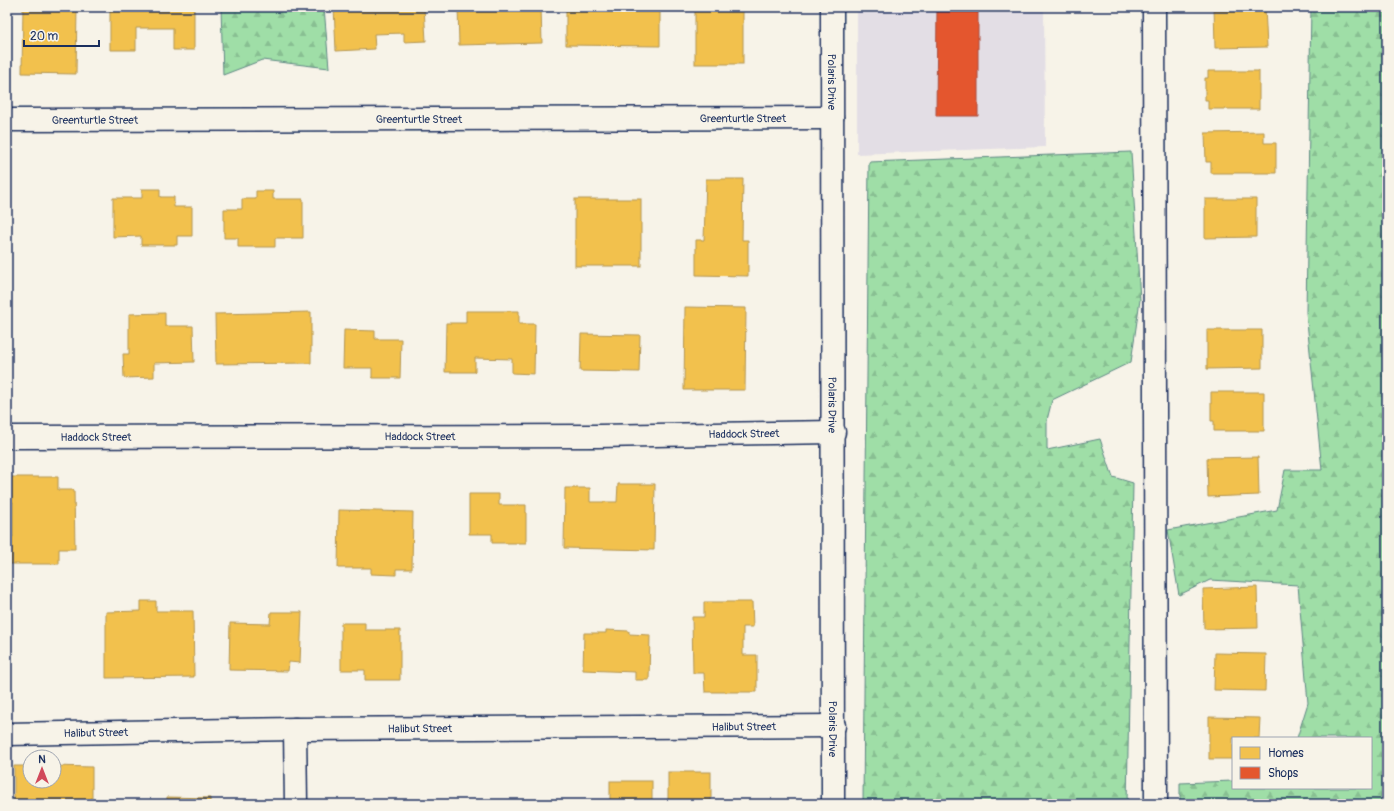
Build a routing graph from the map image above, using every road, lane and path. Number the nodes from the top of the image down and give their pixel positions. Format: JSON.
{"nodes":[{"id":1,"x":832,"y":7,"type":"edge"},
{"id":2,"x":1154,"y":7,"type":"edge"},
{"id":3,"x":832,"y":118,"type":"junction"},
{"id":4,"x":7,"y":120,"type":"edge"},
{"id":5,"x":834,"y":432,"type":"junction"},
{"id":6,"x":7,"y":437,"type":"edge"},
{"id":7,"x":834,"y":726,"type":"junction"},
{"id":8,"x":295,"y":729,"type":"junction"},
{"id":9,"x":7,"y":734,"type":"edge"},
{"id":10,"x":296,"y":804,"type":"edge"},
{"id":11,"x":833,"y":804,"type":"edge"},
{"id":12,"x":1156,"y":804,"type":"edge"}],
"edges":[{"from":1,"to":3,"type":"street","name":"Polaris Drive"},
{"from":2,"to":12,"type":"street"},
{"from":3,"to":4,"type":"street","name":"Greenturtle Street"},
{"from":3,"to":5,"type":"street","name":"Polaris Drive"},
{"from":5,"to":6,"type":"street","name":"Haddock Street"},
{"from":5,"to":7,"type":"street","name":"Polaris Drive"},
{"from":7,"to":8,"type":"street","name":"Halibut Street"},
{"from":7,"to":11,"type":"street","name":"Polaris Drive"},
{"from":8,"to":9,"type":"street","name":"Halibut Street"},
{"from":8,"to":10,"type":"street"}]}
